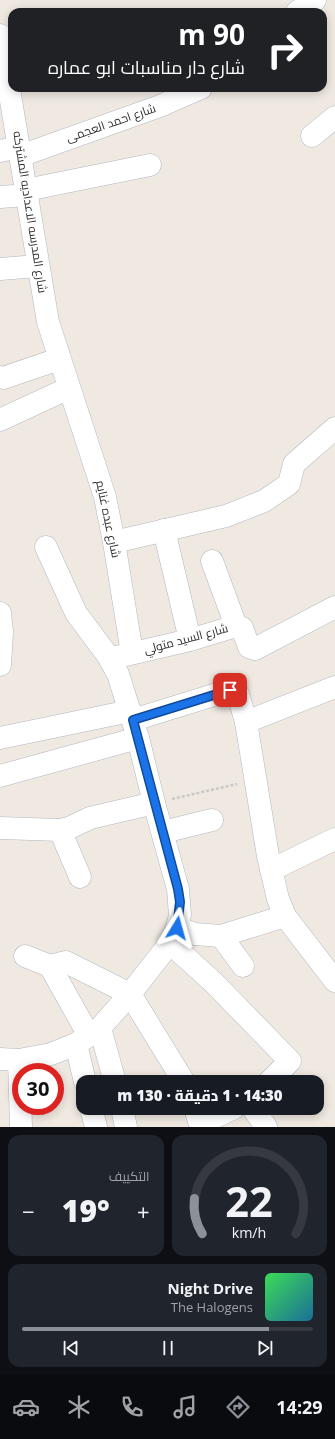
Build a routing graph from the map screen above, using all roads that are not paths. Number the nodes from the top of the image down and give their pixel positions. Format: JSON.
{"nodes":[{"id":1,"x":315,"y":0,"type":"edge"},
{"id":2,"x":303,"y":8,"type":"edge"},
{"id":3,"x":0,"y":35,"type":"edge"},
{"id":4,"x":2,"y":59,"type":"edge"},
{"id":5,"x":5,"y":92,"type":"edge"},
{"id":6,"x":192,"y":92,"type":"edge"},
{"id":7,"x":335,"y":116,"type":"edge"},
{"id":8,"x":312,"y":136,"type":"dead end"},
{"id":9,"x":13,"y":151,"type":"edge"},
{"id":10,"x":150,"y":165,"type":"dead end"},
{"id":11,"x":26,"y":193,"type":"junction"},
{"id":12,"x":0,"y":196,"type":"edge"},
{"id":13,"x":37,"y":266,"type":"junction"},
{"id":14,"x":0,"y":269,"type":"edge"},
{"id":15,"x":59,"y":359,"type":"junction"},
{"id":16,"x":0,"y":377,"type":"edge"},
{"id":17,"x":69,"y":388,"type":"junction"},
{"id":18,"x":0,"y":420,"type":"edge"},
{"id":19,"x":335,"y":428,"type":"edge"},
{"id":20,"x":164,"y":530,"type":"junction"},
{"id":21,"x":114,"y":542,"type":"junction"},
{"id":22,"x":46,"y":547,"type":"dead end"},
{"id":23,"x":212,"y":561,"type":"dead end"},
{"id":24,"x":335,"y":608,"type":"edge"},
{"id":25,"x":0,"y":613,"type":"edge"},
{"id":26,"x":236,"y":626,"type":"junction"},
{"id":27,"x":190,"y":640,"type":"junction"},
{"id":28,"x":132,"y":653,"type":"junction"},
{"id":29,"x":110,"y":659,"type":"junction"},
{"id":30,"x":0,"y":665,"type":"edge"},
{"id":31,"x":335,"y":687,"type":"edge"},
{"id":32,"x":246,"y":722,"type":"junction"},
{"id":33,"x":134,"y":723,"type":"junction"},
{"id":34,"x":0,"y":738,"type":"edge"},
{"id":35,"x":0,"y":776,"type":"edge"},
{"id":36,"x":154,"y":803,"type":"junction"},
{"id":37,"x":212,"y":820,"type":"dead end"},
{"id":38,"x":0,"y":828,"type":"edge"},
{"id":39,"x":60,"y":830,"type":"junction"},
{"id":40,"x":163,"y":832,"type":"junction"},
{"id":41,"x":335,"y":839,"type":"edge"},
{"id":42,"x":271,"y":870,"type":"junction"},
{"id":43,"x":80,"y":877,"type":"dead end"},
{"id":44,"x":285,"y":916,"type":"junction"},
{"id":45,"x":173,"y":936,"type":"junction"},
{"id":46,"x":221,"y":936,"type":"junction"},
{"id":47,"x":25,"y":956,"type":"dead end"},
{"id":48,"x":50,"y":966,"type":"junction"},
{"id":49,"x":243,"y":966,"type":"dead end"},
{"id":50,"x":335,"y":980,"type":"edge"},
{"id":51,"x":130,"y":994,"type":"junction"},
{"id":52,"x":88,"y":1036,"type":"junction"},
{"id":53,"x":9,"y":1059,"type":"edge"},
{"id":54,"x":85,"y":1075,"type":"edge"},
{"id":55,"x":111,"y":1075,"type":"edge"},
{"id":56,"x":180,"y":1075,"type":"edge"},
{"id":57,"x":276,"y":1075,"type":"edge"},
{"id":58,"x":93,"y":1115,"type":"edge"},
{"id":59,"x":123,"y":1115,"type":"edge"},
{"id":60,"x":198,"y":1115,"type":"edge"},
{"id":61,"x":220,"y":1115,"type":"edge"},
{"id":62,"x":258,"y":1115,"type":"edge"},
{"id":63,"x":21,"y":1127,"type":"edge"},
{"id":64,"x":96,"y":1127,"type":"edge"},
{"id":65,"x":126,"y":1127,"type":"edge"},
{"id":66,"x":266,"y":1127,"type":"edge"}],
"edges":[{"from":1,"to":2,"type":"street"},
{"from":3,"to":4,"type":"street","name":"شارع المدرسه الاعداديه المشتركه"},
{"from":4,"to":5,"type":"street","name":"شارع المدرسه الاعداديه المشتركه"},
{"from":5,"to":9,"type":"street","name":"شارع المدرسه الاعداديه المشتركه"},
{"from":6,"to":9,"type":"street","name":"شارع احمد العجمى"},
{"from":7,"to":8,"type":"street"},
{"from":9,"to":11,"type":"street","name":"شارع المدرسه الاعداديه المشتركه"},
{"from":10,"to":11,"type":"street"},
{"from":11,"to":12,"type":"street"},
{"from":11,"to":13,"type":"street","name":"شارع المدرسه الاعداديه المشتركه"},
{"from":13,"to":14,"type":"street"},
{"from":13,"to":15,"type":"street","name":"شارع المدرسه الاعداديه المشتركه"},
{"from":15,"to":16,"type":"street"},
{"from":15,"to":17,"type":"street","name":"شارع المدرسه الاعداديه المشتركه"},
{"from":17,"to":18,"type":"street"},
{"from":17,"to":21,"type":"street","name":"شارع عبده غنايم"},
{"from":19,"to":20,"type":"street"},
{"from":20,"to":21,"type":"street"},
{"from":20,"to":27,"type":"street"},
{"from":21,"to":28,"type":"street","name":"شارع عبده غنايم"},
{"from":22,"to":29,"type":"street"},
{"from":23,"to":26,"type":"street"},
{"from":24,"to":26,"type":"street","name":"شارع السيد متولي"},
{"from":25,"to":30,"type":"street"},
{"from":26,"to":27,"type":"street","name":"شارع السيد متولي"},
{"from":27,"to":28,"type":"street","name":"شارع السيد متولي"},
{"from":28,"to":29,"type":"street","name":"شارع السيد متولي"},
{"from":29,"to":33,"type":"street"},
{"from":31,"to":32,"type":"street"},
{"from":32,"to":33,"type":"street"},
{"from":32,"to":42,"type":"street"},
{"from":33,"to":34,"type":"street"},
{"from":33,"to":35,"type":"street"},
{"from":33,"to":36,"type":"street"},
{"from":36,"to":39,"type":"street"},
{"from":36,"to":40,"type":"street"},
{"from":37,"to":40,"type":"street"},
{"from":38,"to":39,"type":"street"},
{"from":39,"to":43,"type":"street"},
{"from":40,"to":45,"type":"street"},
{"from":41,"to":42,"type":"street"},
{"from":42,"to":44,"type":"street"},
{"from":44,"to":46,"type":"street"},
{"from":44,"to":50,"type":"street"},
{"from":45,"to":46,"type":"street"},
{"from":45,"to":51,"type":"street"},
{"from":45,"to":57,"type":"street"},
{"from":46,"to":49,"type":"street"},
{"from":47,"to":48,"type":"street"},
{"from":48,"to":51,"type":"street"},
{"from":48,"to":52,"type":"street"},
{"from":51,"to":52,"type":"street"},
{"from":51,"to":56,"type":"street"},
{"from":52,"to":53,"type":"street"},
{"from":52,"to":54,"type":"street"},
{"from":52,"to":55,"type":"street"},
{"from":53,"to":63,"type":"street"},
{"from":58,"to":64,"type":"street"},
{"from":59,"to":65,"type":"street"},
{"from":60,"to":61,"type":"street"},
{"from":62,"to":66,"type":"street"}]}
